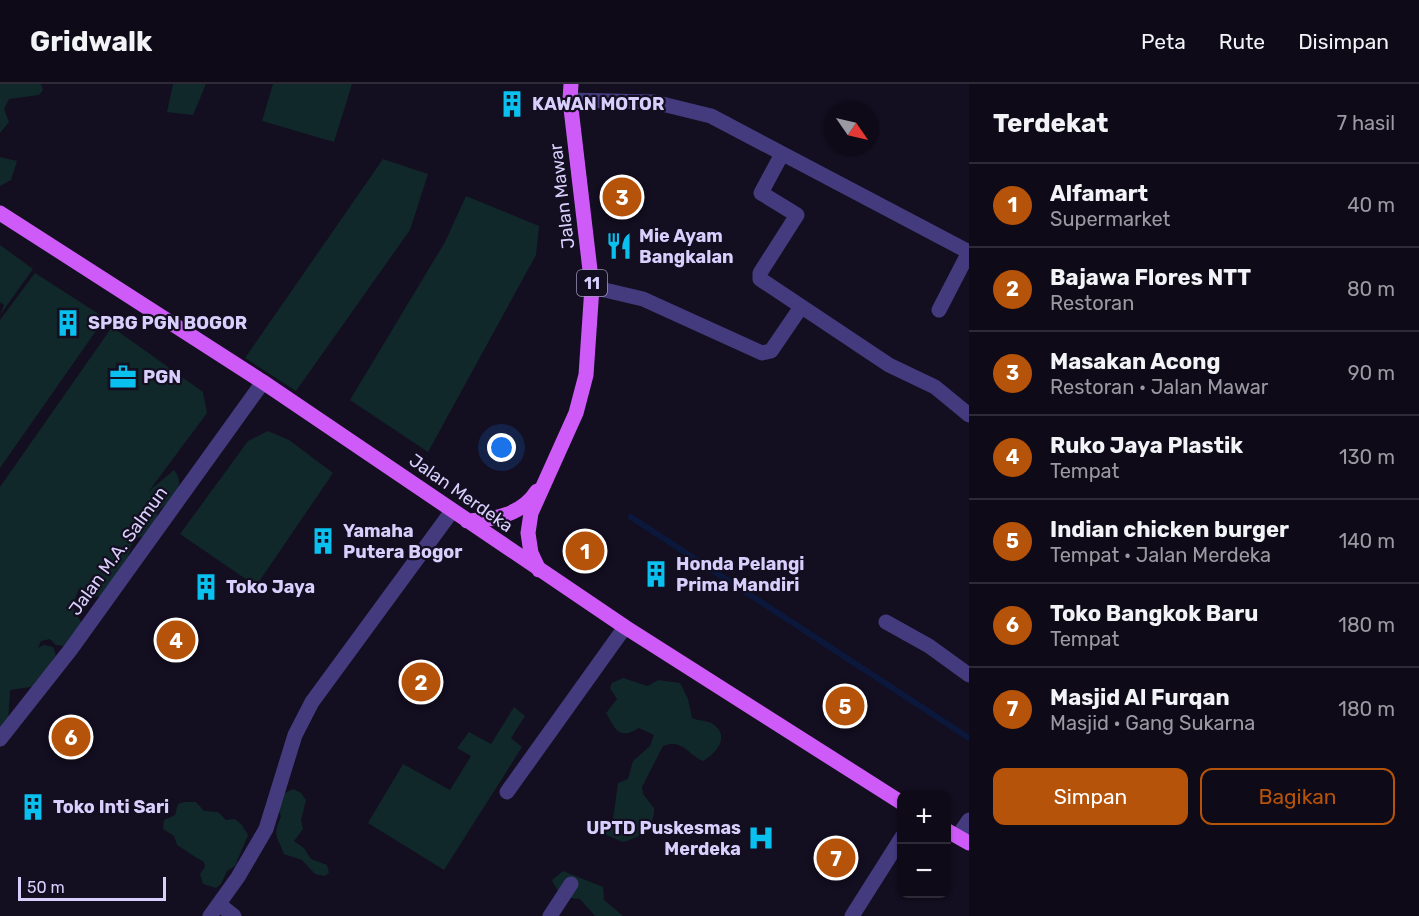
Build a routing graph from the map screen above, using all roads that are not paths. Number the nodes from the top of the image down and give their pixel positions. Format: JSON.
{"nodes":[{"id":1,"x":571,"y":84,"type":"edge"},
{"id":2,"x":570,"y":100,"type":"junction"},
{"id":3,"x":782,"y":154,"type":"junction"},
{"id":4,"x":0,"y":213,"type":"edge"},
{"id":5,"x":969,"y":252,"type":"edge"},
{"id":6,"x":592,"y":287,"type":"junction"},
{"id":7,"x":801,"y":307,"type":"junction"},
{"id":8,"x":939,"y":310,"type":"dead end"},
{"id":9,"x":263,"y":382,"type":"junction"},
{"id":10,"x":969,"y":415,"type":"edge"},
{"id":11,"x":547,"y":476,"type":"junction"},
{"id":12,"x":452,"y":511,"type":"junction"},
{"id":13,"x":467,"y":521,"type":"junction"},
{"id":14,"x":540,"y":571,"type":"junction"},
{"id":15,"x":886,"y":622,"type":"dead end"},
{"id":16,"x":625,"y":627,"type":"junction"},
{"id":17,"x":969,"y":675,"type":"edge"},
{"id":18,"x":0,"y":739,"type":"edge"},
{"id":19,"x":507,"y":792,"type":"dead end"},
{"id":20,"x":897,"y":800,"type":"edge"},
{"id":21,"x":969,"y":820,"type":"edge"},
{"id":22,"x":958,"y":836,"type":"edge"},
{"id":23,"x":898,"y":844,"type":"edge"},
{"id":24,"x":571,"y":884,"type":"dead end"},
{"id":25,"x":214,"y":910,"type":"edge"},
{"id":26,"x":234,"y":916,"type":"edge"},
{"id":27,"x":550,"y":916,"type":"edge"},
{"id":28,"x":852,"y":916,"type":"edge"}],
"edges":[{"from":1,"to":2,"type":"main road","name":"Jalan Mawar","number":"11"},
{"from":2,"to":3,"type":"street"},
{"from":2,"to":6,"type":"main road","name":"Jalan Mawar","number":"11"},
{"from":3,"to":5,"type":"street"},
{"from":3,"to":7,"type":"street"},
{"from":4,"to":9,"type":"main road","name":"Jalan Merdeka"},
{"from":5,"to":8,"type":"street"},
{"from":6,"to":7,"type":"street"},
{"from":6,"to":11,"type":"main road","name":"Jalan Mawar","number":"11"},
{"from":7,"to":10,"type":"street"},
{"from":9,"to":12,"type":"main road","name":"Jalan Merdeka"},
{"from":9,"to":18,"type":"street","name":"Jalan M.A. Salmun"},
{"from":11,"to":13,"type":"main road","number":"11"},
{"from":11,"to":14,"type":"main road"},
{"from":12,"to":13,"type":"main road","name":"Jalan Merdeka"},
{"from":12,"to":25,"type":"street"},
{"from":13,"to":14,"type":"main road","name":"Jalan Merdeka"},
{"from":14,"to":16,"type":"main road","name":"Jalan Merdeka"},
{"from":15,"to":17,"type":"street"},
{"from":16,"to":19,"type":"street"},
{"from":16,"to":20,"type":"main road","name":"Jalan Merdeka"},
{"from":21,"to":22,"type":"street"},
{"from":23,"to":28,"type":"street"},
{"from":24,"to":27,"type":"street"},
{"from":25,"to":26,"type":"street"}]}
